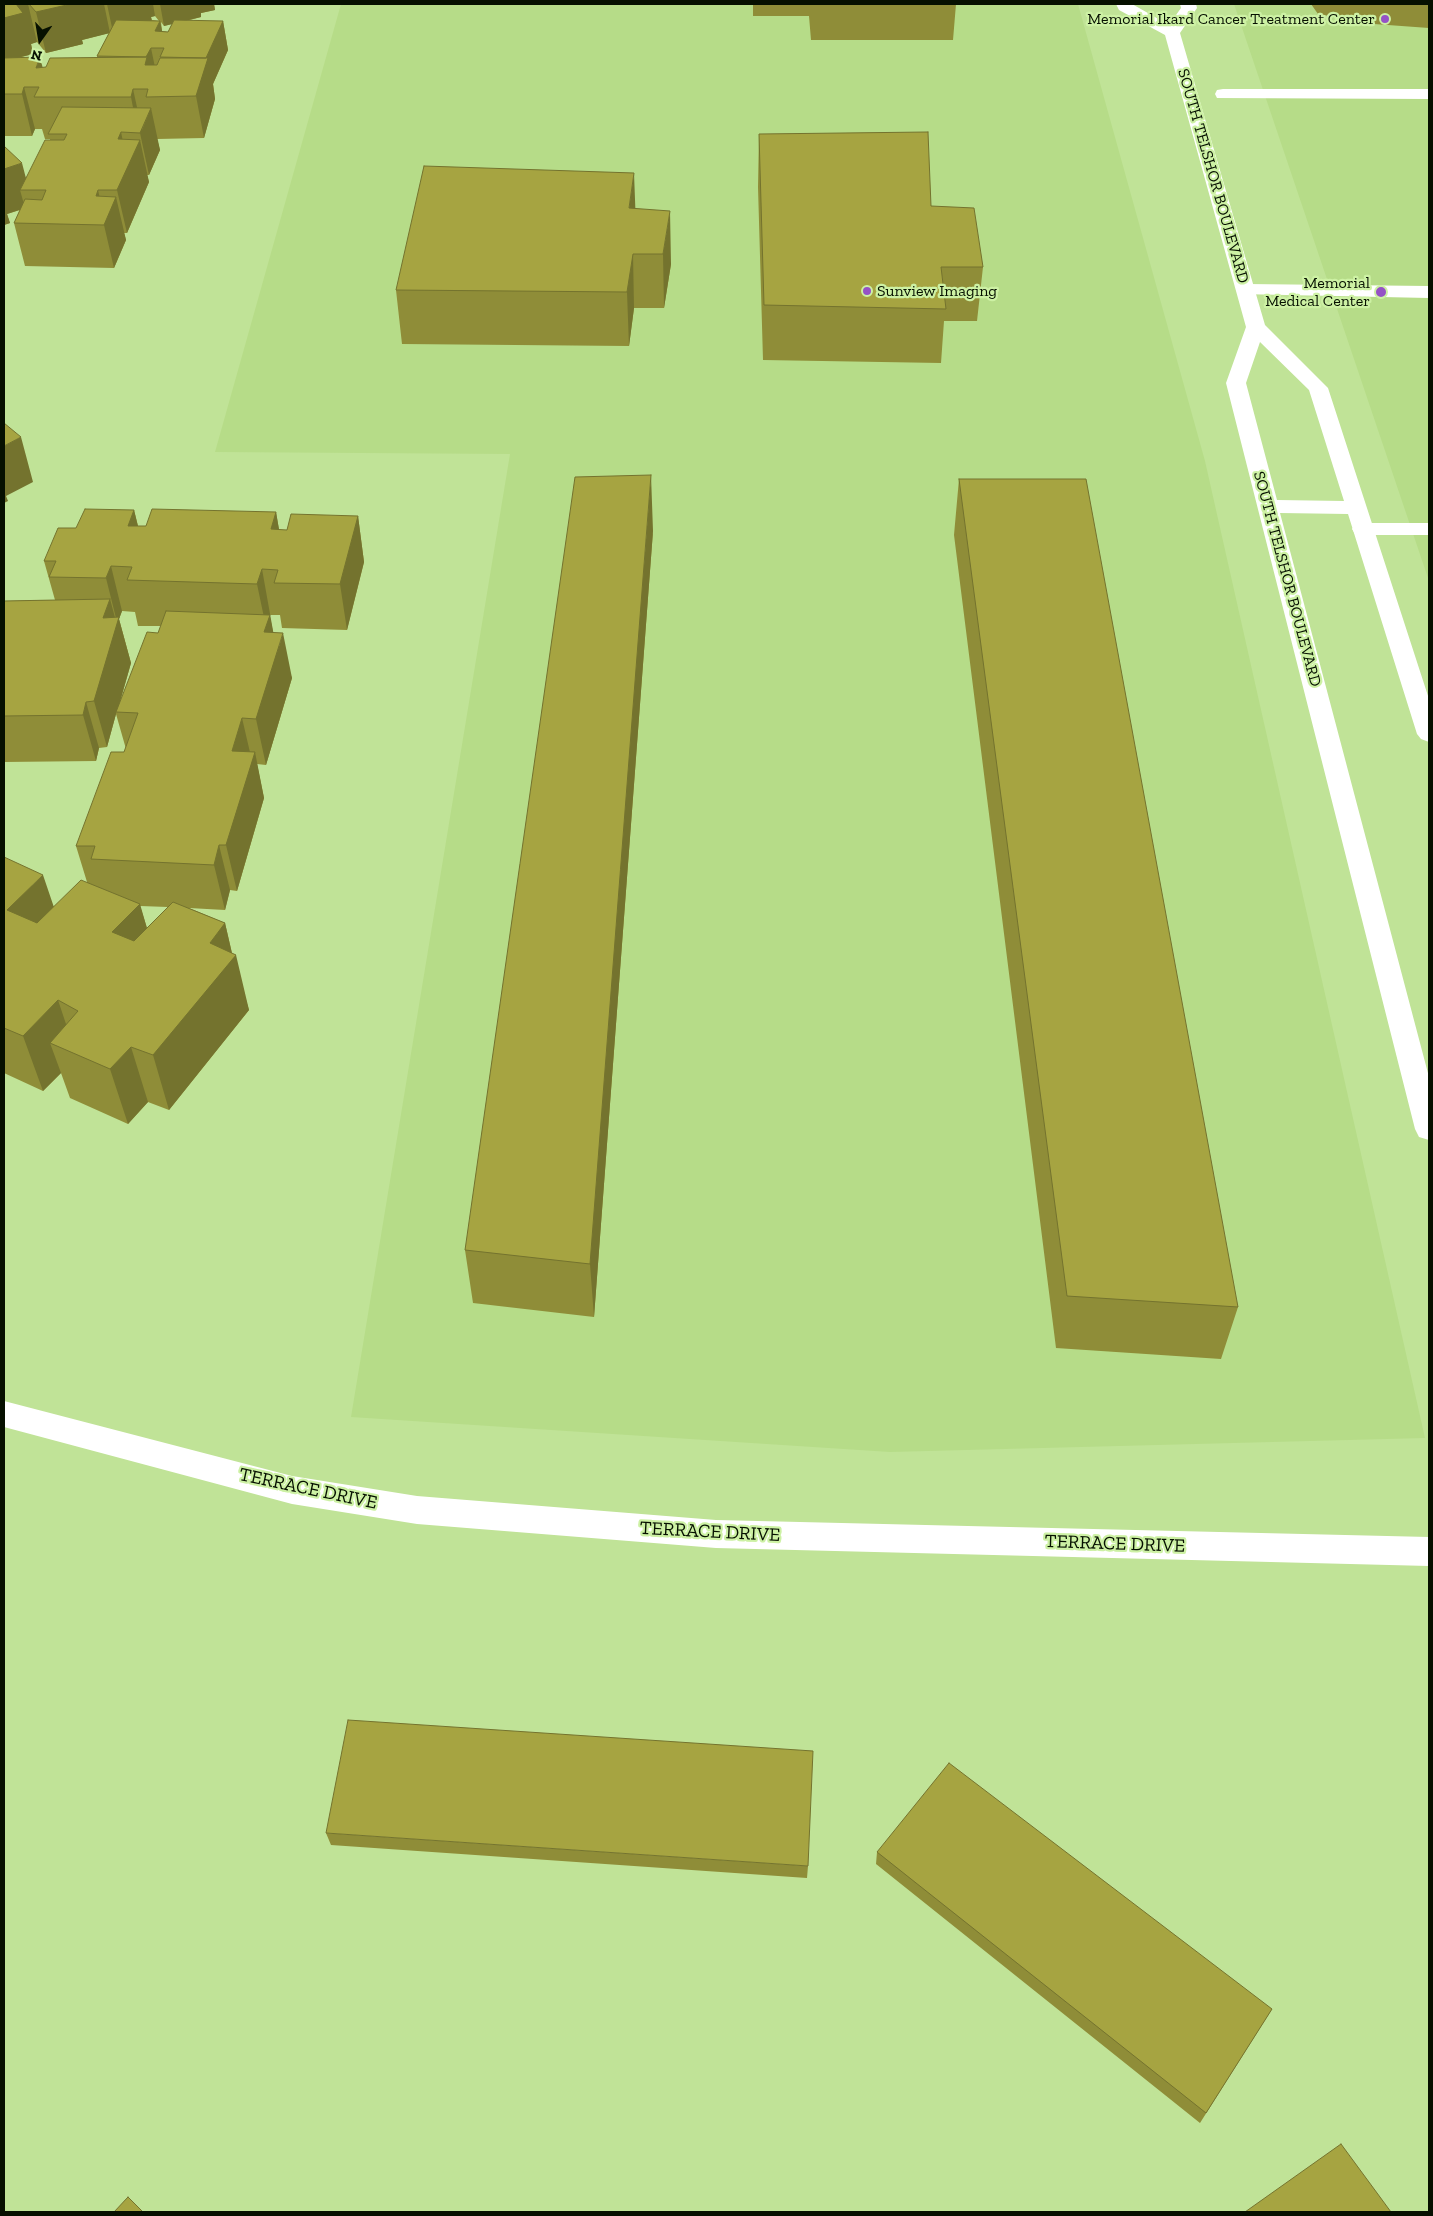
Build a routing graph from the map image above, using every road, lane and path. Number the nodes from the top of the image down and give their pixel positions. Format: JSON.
{"nodes":[{"id":1,"x":1124,"y":4,"type":"edge"},
{"id":2,"x":1188,"y":4,"type":"edge"},
{"id":3,"x":1172,"y":33,"type":"junction"},
{"id":4,"x":1223,"y":94,"type":"dead end"},
{"id":5,"x":1429,"y":94,"type":"edge"},
{"id":6,"x":1246,"y":290,"type":"junction"},
{"id":7,"x":1429,"y":292,"type":"edge"},
{"id":8,"x":1256,"y":328,"type":"junction"},
{"id":9,"x":1268,"y":506,"type":"junction"},
{"id":10,"x":1356,"y":508,"type":"junction"},
{"id":11,"x":1363,"y":529,"type":"junction"},
{"id":12,"x":1429,"y":529,"type":"edge"},
{"id":13,"x":1429,"y":734,"type":"edge"},
{"id":14,"x":1429,"y":1129,"type":"edge"},
{"id":15,"x":4,"y":1414,"type":"edge"},
{"id":16,"x":1429,"y":1552,"type":"edge"}],
"edges":[{"from":1,"to":3,"type":"main road"},
{"from":2,"to":3,"type":"main road"},
{"from":3,"to":6,"type":"main road","name":"SOUTH TELSHOR BOULEVARD"},
{"from":4,"to":5,"type":"main road"},
{"from":6,"to":7,"type":"main road"},
{"from":6,"to":8,"type":"main road","name":"SOUTH TELSHOR BOULEVARD"},
{"from":8,"to":9,"type":"main road","name":"SOUTH TELSHOR BOULEVARD"},
{"from":8,"to":10,"type":"main road"},
{"from":9,"to":10,"type":"main road"},
{"from":9,"to":14,"type":"main road","name":"SOUTH TELSHOR BOULEVARD"},
{"from":10,"to":11,"type":"main road"},
{"from":11,"to":12,"type":"main road"},
{"from":11,"to":13,"type":"main road"},
{"from":15,"to":16,"type":"main road","name":"TERRACE DRIVE"}]}
